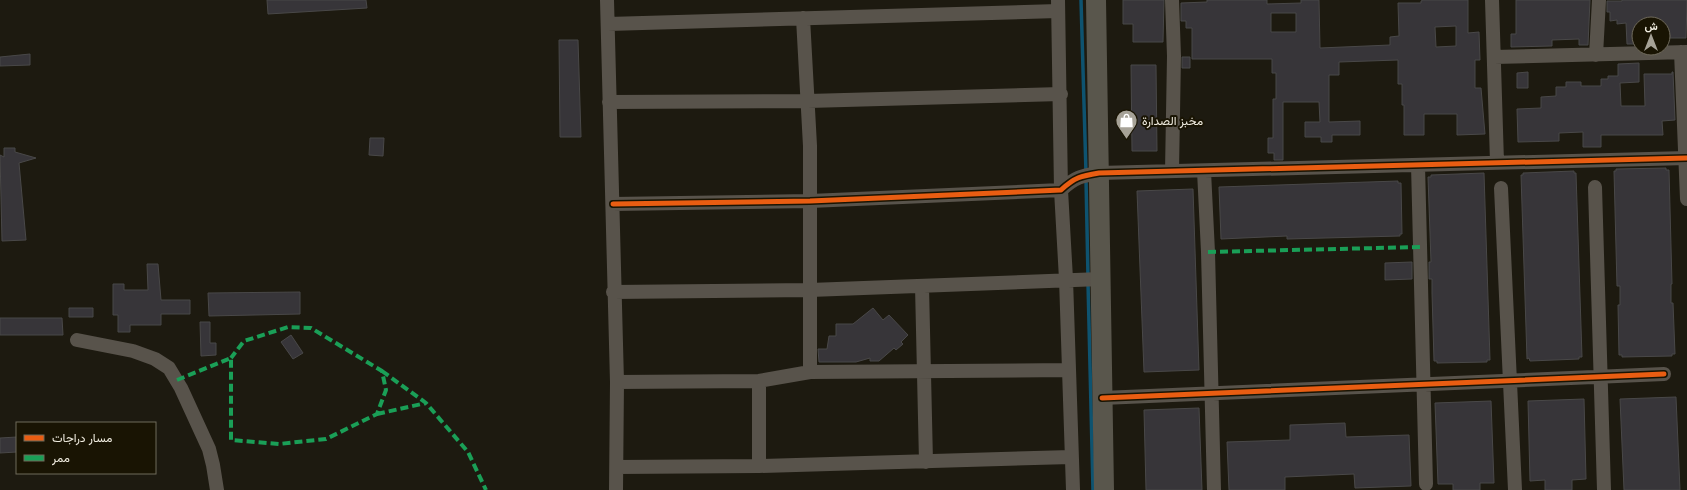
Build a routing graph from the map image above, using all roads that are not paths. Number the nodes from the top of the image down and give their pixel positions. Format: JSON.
{"nodes":[{"id":1,"x":607,"y":0,"type":"edge"},
{"id":2,"x":1096,"y":0,"type":"edge"},
{"id":3,"x":1172,"y":0,"type":"edge"},
{"id":4,"x":1492,"y":0,"type":"edge"},
{"id":5,"x":1599,"y":0,"type":"edge"},
{"id":6,"x":1058,"y":5,"type":"edge"},
{"id":7,"x":803,"y":18,"type":"junction"},
{"id":8,"x":608,"y":24,"type":"junction"},
{"id":9,"x":1684,"y":52,"type":"edge"},
{"id":10,"x":1596,"y":55,"type":"junction"},
{"id":11,"x":1494,"y":57,"type":"junction"},
{"id":12,"x":1061,"y":94,"type":"junction"},
{"id":13,"x":808,"y":101,"type":"junction"},
{"id":14,"x":609,"y":102,"type":"junction"},
{"id":15,"x":1686,"y":158,"type":"edge"},
{"id":16,"x":1497,"y":162,"type":"junction"},
{"id":17,"x":1418,"y":165,"type":"junction"},
{"id":18,"x":1172,"y":171,"type":"junction"},
{"id":19,"x":1204,"y":171,"type":"junction"},
{"id":20,"x":1090,"y":174,"type":"junction"},
{"id":21,"x":1595,"y":187,"type":"dead end"},
{"id":22,"x":1501,"y":188,"type":"dead end"},
{"id":23,"x":1061,"y":190,"type":"junction"},
{"id":24,"x":1687,"y":199,"type":"edge"},
{"id":25,"x":810,"y":201,"type":"junction"},
{"id":26,"x":613,"y":204,"type":"junction"},
{"id":27,"x":1092,"y":279,"type":"junction"},
{"id":28,"x":1066,"y":280,"type":"junction"},
{"id":29,"x":922,"y":286,"type":"junction"},
{"id":30,"x":810,"y":290,"type":"junction"},
{"id":31,"x":614,"y":292,"type":"junction"},
{"id":32,"x":77,"y":340,"type":"dead end"},
{"id":33,"x":1069,"y":370,"type":"junction"},
{"id":34,"x":810,"y":372,"type":"junction"},
{"id":35,"x":924,"y":372,"type":"junction"},
{"id":36,"x":1664,"y":374,"type":"dead end"},
{"id":37,"x":1600,"y":377,"type":"junction"},
{"id":38,"x":1510,"y":380,"type":"junction"},
{"id":39,"x":758,"y":381,"type":"junction"},
{"id":40,"x":617,"y":382,"type":"junction"},
{"id":41,"x":1423,"y":384,"type":"junction"},
{"id":42,"x":1211,"y":393,"type":"junction"},
{"id":43,"x":1102,"y":398,"type":"junction"},
{"id":44,"x":1071,"y":457,"type":"junction"},
{"id":45,"x":926,"y":462,"type":"junction"},
{"id":46,"x":759,"y":466,"type":"junction"},
{"id":47,"x":617,"y":467,"type":"junction"},
{"id":48,"x":1426,"y":484,"type":"dead end"},
{"id":49,"x":217,"y":490,"type":"edge"},
{"id":50,"x":616,"y":490,"type":"edge"},
{"id":51,"x":1073,"y":490,"type":"edge"},
{"id":52,"x":1104,"y":490,"type":"edge"},
{"id":53,"x":1214,"y":490,"type":"edge"},
{"id":54,"x":1515,"y":490,"type":"edge"},
{"id":55,"x":1604,"y":490,"type":"edge"}],
"edges":[{"from":1,"to":8,"type":"street"},
{"from":2,"to":20,"type":"street"},
{"from":3,"to":18,"type":"street"},
{"from":4,"to":11,"type":"street"},
{"from":5,"to":10,"type":"street"},
{"from":6,"to":7,"type":"street"},
{"from":6,"to":12,"type":"street"},
{"from":7,"to":8,"type":"street"},
{"from":7,"to":13,"type":"street"},
{"from":8,"to":14,"type":"street"},
{"from":9,"to":10,"type":"street"},
{"from":9,"to":15,"type":"street"},
{"from":10,"to":11,"type":"street"},
{"from":11,"to":16,"type":"street"},
{"from":12,"to":13,"type":"street"},
{"from":12,"to":23,"type":"street"},
{"from":13,"to":14,"type":"street"},
{"from":13,"to":25,"type":"street"},
{"from":14,"to":26,"type":"street"},
{"from":15,"to":16,"type":"street"},
{"from":15,"to":24,"type":"street"},
{"from":16,"to":17,"type":"street"},
{"from":17,"to":19,"type":"street"},
{"from":17,"to":41,"type":"street"},
{"from":18,"to":19,"type":"street"},
{"from":18,"to":20,"type":"street"},
{"from":19,"to":42,"type":"street"},
{"from":20,"to":23,"type":"street"},
{"from":20,"to":27,"type":"street"},
{"from":21,"to":37,"type":"street"},
{"from":22,"to":38,"type":"street"},
{"from":23,"to":25,"type":"street"},
{"from":23,"to":28,"type":"street"},
{"from":25,"to":26,"type":"street"},
{"from":25,"to":30,"type":"street"},
{"from":26,"to":31,"type":"street"},
{"from":27,"to":28,"type":"street"},
{"from":27,"to":43,"type":"street"},
{"from":28,"to":29,"type":"street"},
{"from":28,"to":33,"type":"street"},
{"from":29,"to":30,"type":"street"},
{"from":29,"to":35,"type":"street"},
{"from":30,"to":31,"type":"street"},
{"from":30,"to":34,"type":"street"},
{"from":31,"to":40,"type":"street"},
{"from":32,"to":49,"type":"street"},
{"from":33,"to":35,"type":"street"},
{"from":33,"to":44,"type":"street"},
{"from":34,"to":35,"type":"street"},
{"from":34,"to":39,"type":"street"},
{"from":35,"to":45,"type":"street"},
{"from":36,"to":37,"type":"street"},
{"from":37,"to":38,"type":"street"},
{"from":37,"to":55,"type":"street"},
{"from":38,"to":41,"type":"street"},
{"from":38,"to":54,"type":"street"},
{"from":39,"to":40,"type":"street"},
{"from":39,"to":46,"type":"street"},
{"from":40,"to":47,"type":"street"},
{"from":41,"to":42,"type":"street"},
{"from":41,"to":48,"type":"street"},
{"from":42,"to":43,"type":"street"},
{"from":42,"to":53,"type":"street"},
{"from":43,"to":52,"type":"street"},
{"from":44,"to":45,"type":"street"},
{"from":44,"to":51,"type":"street"},
{"from":45,"to":46,"type":"street"},
{"from":46,"to":47,"type":"street"},
{"from":47,"to":50,"type":"street"}]}
